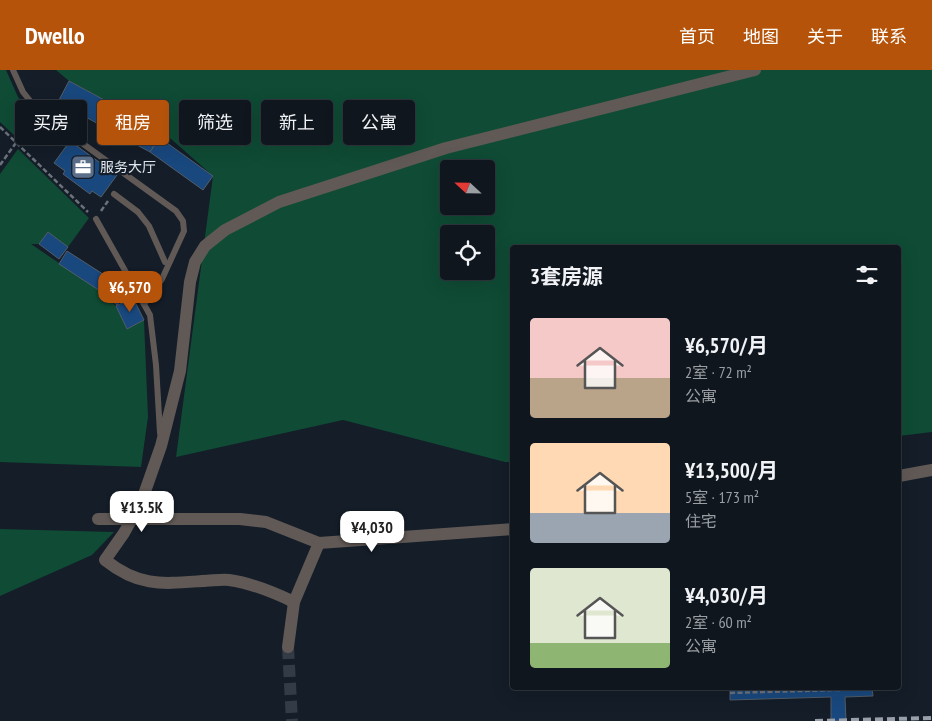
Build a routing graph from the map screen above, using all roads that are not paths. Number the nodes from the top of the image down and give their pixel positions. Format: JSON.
{"nodes":[{"id":1,"x":13,"y":70,"type":"edge"},
{"id":2,"x":755,"y":70,"type":"edge"},
{"id":3,"x":114,"y":194,"type":"road end"},
{"id":4,"x":96,"y":219,"type":"road end"},
{"id":5,"x":166,"y":262,"type":"dead end"},
{"id":6,"x":144,"y":304,"type":"junction"},
{"id":7,"x":161,"y":446,"type":"junction"},
{"id":8,"x":932,"y":470,"type":"edge"},
{"id":9,"x":901,"y":476,"type":"edge"},
{"id":10,"x":98,"y":519,"type":"dead end"},
{"id":11,"x":510,"y":529,"type":"edge"},
{"id":12,"x":318,"y":543,"type":"junction"},
{"id":13,"x":294,"y":602,"type":"junction"},
{"id":14,"x":288,"y":647,"type":"tunnel mouth"}],
"edges":[{"from":1,"to":6,"type":"lane"},
{"from":2,"to":7,"type":"street"},
{"from":3,"to":5,"type":"lane"},
{"from":4,"to":6,"type":"lane"},
{"from":6,"to":7,"type":"lane"},
{"from":7,"to":13,"type":"street"},
{"from":8,"to":9,"type":"street"},
{"from":10,"to":12,"type":"street"},
{"from":11,"to":12,"type":"street"},
{"from":12,"to":13,"type":"street"},
{"from":13,"to":14,"type":"street"}]}
